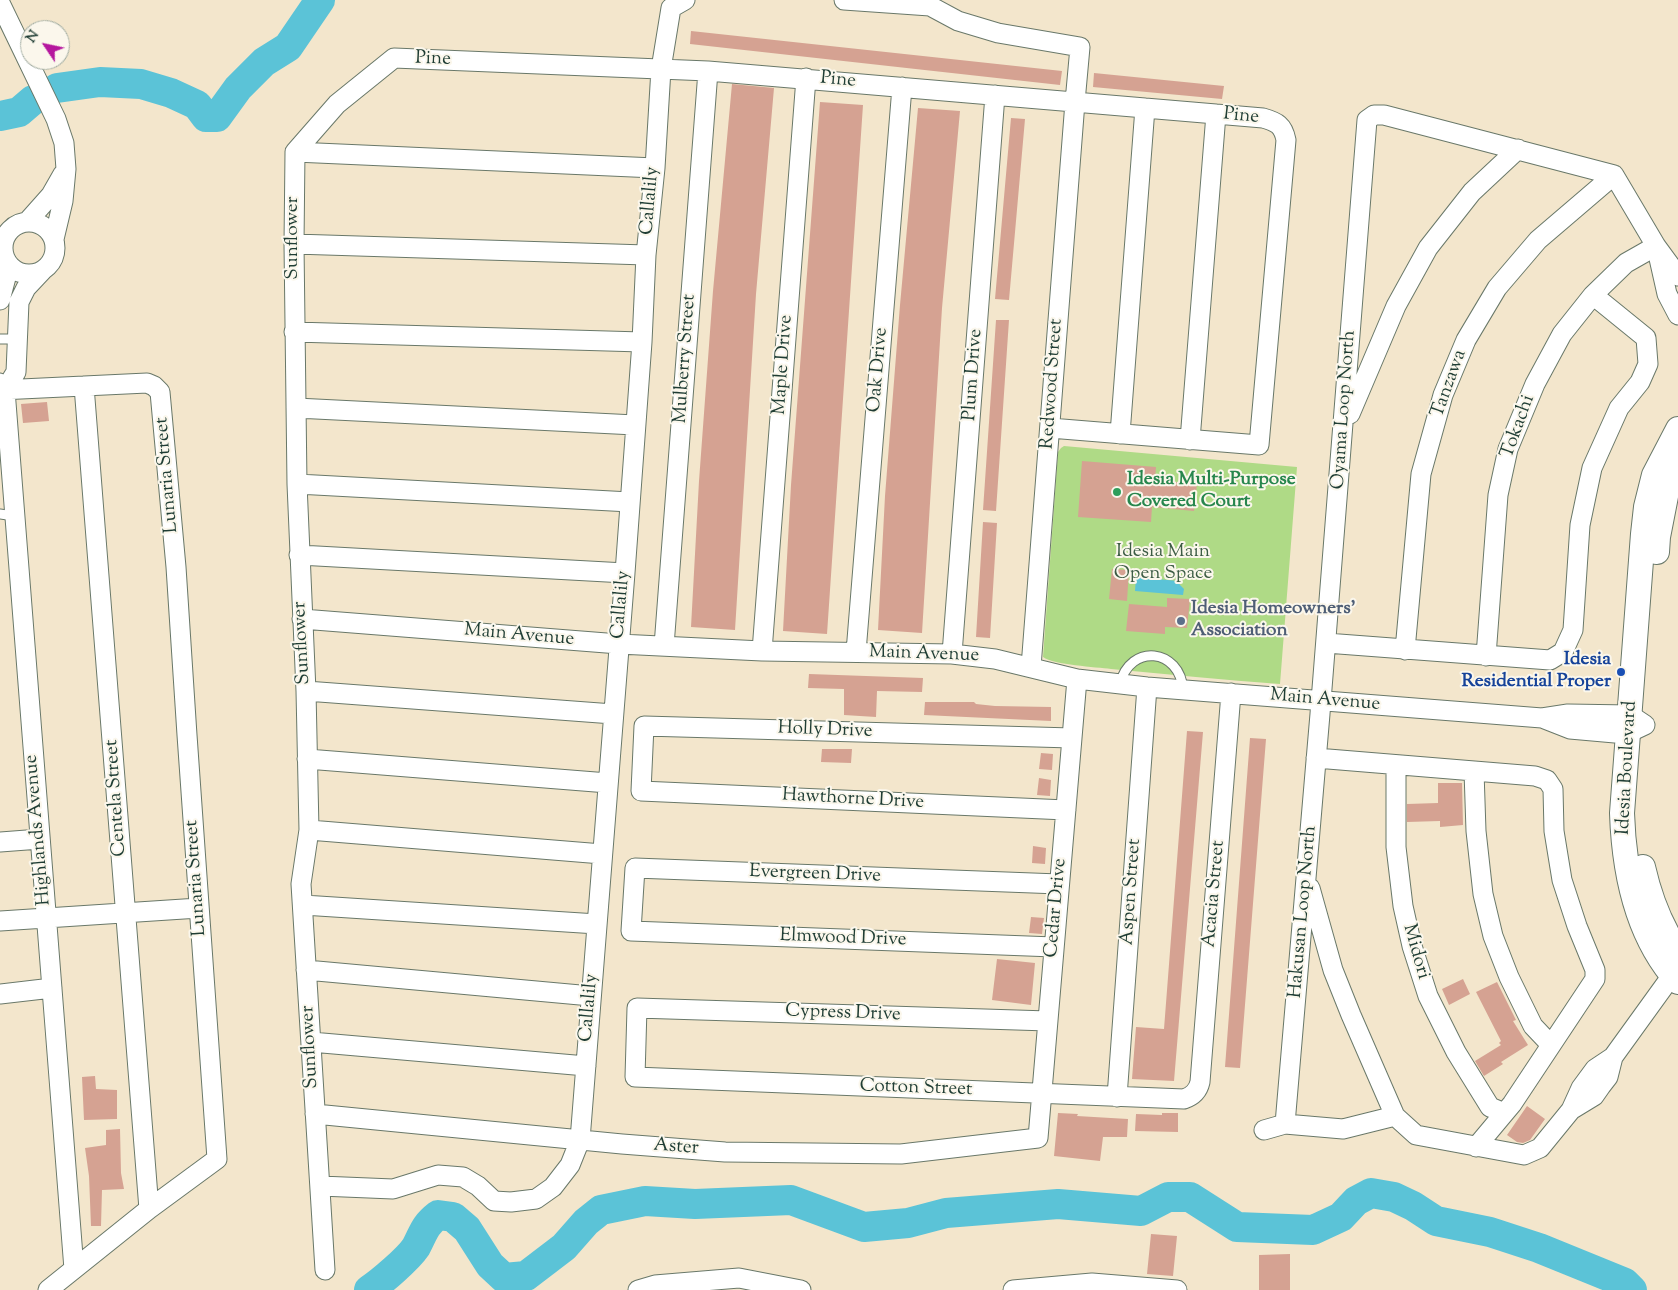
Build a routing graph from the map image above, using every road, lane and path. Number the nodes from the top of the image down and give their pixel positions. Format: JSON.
{"nodes":[{"id":1,"x":685,"y":0,"type":"edge"},
{"id":2,"x":844,"y":0,"type":"edge"},
{"id":3,"x":0,"y":3,"type":"edge"},
{"id":4,"x":662,"y":69,"type":"junction"},
{"id":5,"x":708,"y":71,"type":"junction"},
{"id":6,"x":806,"y":78,"type":"junction"},
{"id":7,"x":902,"y":87,"type":"junction"},
{"id":8,"x":995,"y":95,"type":"junction"},
{"id":9,"x":1075,"y":102,"type":"junction"},
{"id":10,"x":1145,"y":108,"type":"junction"},
{"id":11,"x":1216,"y":114,"type":"junction"},
{"id":12,"x":1518,"y":149,"type":"junction"},
{"id":13,"x":295,"y":152,"type":"junction"},
{"id":14,"x":655,"y":168,"type":"junction"},
{"id":15,"x":66,"y":169,"type":"junction"},
{"id":16,"x":1614,"y":175,"type":"junction"},
{"id":17,"x":27,"y":222,"type":"junction"},
{"id":18,"x":54,"y":239,"type":"junction"},
{"id":19,"x":294,"y":244,"type":"junction"},
{"id":20,"x":1656,"y":246,"type":"junction"},
{"id":21,"x":646,"y":255,"type":"junction"},
{"id":22,"x":10,"y":266,"type":"junction"},
{"id":23,"x":42,"y":271,"type":"junction"},
{"id":24,"x":1678,"y":276,"type":"edge"},
{"id":25,"x":1593,"y":295,"type":"junction"},
{"id":26,"x":0,"y":300,"type":"edge"},
{"id":27,"x":1678,"y":315,"type":"edge"},
{"id":28,"x":294,"y":332,"type":"junction"},
{"id":29,"x":9,"y":339,"type":"edge"},
{"id":30,"x":642,"y":342,"type":"junction"},
{"id":31,"x":84,"y":386,"type":"junction"},
{"id":32,"x":2,"y":388,"type":"edge"},
{"id":33,"x":296,"y":408,"type":"junction"},
{"id":34,"x":635,"y":425,"type":"junction"},
{"id":35,"x":1050,"y":428,"type":"junction"},
{"id":36,"x":1678,"y":429,"type":"edge"},
{"id":37,"x":1343,"y":432,"type":"junction"},
{"id":38,"x":1120,"y":434,"type":"junction"},
{"id":39,"x":1190,"y":440,"type":"junction"},
{"id":40,"x":4,"y":441,"type":"edge"},
{"id":41,"x":1678,"y":464,"type":"edge"},
{"id":42,"x":297,"y":484,"type":"junction"},
{"id":43,"x":630,"y":502,"type":"junction"},
{"id":44,"x":7,"y":515,"type":"edge"},
{"id":45,"x":299,"y":555,"type":"junction"},
{"id":46,"x":9,"y":566,"type":"edge"},
{"id":47,"x":625,"y":573,"type":"junction"},
{"id":48,"x":302,"y":619,"type":"junction"},
{"id":49,"x":1326,"y":643,"type":"junction"},
{"id":50,"x":619,"y":644,"type":"junction"},
{"id":51,"x":664,"y":646,"type":"junction"},
{"id":52,"x":1405,"y":650,"type":"junction"},
{"id":53,"x":762,"y":651,"type":"junction"},
{"id":54,"x":856,"y":652,"type":"junction"},
{"id":55,"x":952,"y":654,"type":"junction"},
{"id":56,"x":1486,"y":656,"type":"junction"},
{"id":57,"x":1031,"y":667,"type":"junction"},
{"id":58,"x":1077,"y":679,"type":"junction"},
{"id":59,"x":1120,"y":684,"type":"junction"},
{"id":60,"x":1147,"y":687,"type":"junction"},
{"id":61,"x":1183,"y":690,"type":"junction"},
{"id":62,"x":306,"y":691,"type":"junction"},
{"id":63,"x":1231,"y":693,"type":"junction"},
{"id":64,"x":1321,"y":700,"type":"junction"},
{"id":65,"x":614,"y":714,"type":"junction"},
{"id":66,"x":1634,"y":724,"type":"junction"},
{"id":67,"x":1072,"y":738,"type":"junction"},
{"id":68,"x":1316,"y":758,"type":"junction"},
{"id":69,"x":307,"y":760,"type":"junction"},
{"id":70,"x":1396,"y":765,"type":"junction"},
{"id":71,"x":1474,"y":771,"type":"junction"},
{"id":72,"x":608,"y":783,"type":"junction"},
{"id":73,"x":641,"y":791,"type":"joint"},
{"id":74,"x":1066,"y":810,"type":"junction"},
{"id":75,"x":309,"y":830,"type":"junction"},
{"id":76,"x":40,"y":839,"type":"junction"},
{"id":77,"x":0,"y":842,"type":"edge"},
{"id":78,"x":602,"y":854,"type":"junction"},
{"id":79,"x":1307,"y":877,"type":"junction"},
{"id":80,"x":1059,"y":884,"type":"junction"},
{"id":81,"x":302,"y":905,"type":"junction"},
{"id":82,"x":199,"y":908,"type":"junction"},
{"id":83,"x":126,"y":914,"type":"junction"},
{"id":84,"x":46,"y":918,"type":"junction"},
{"id":85,"x":0,"y":921,"type":"edge"},
{"id":86,"x":597,"y":924,"type":"junction"},
{"id":87,"x":631,"y":931,"type":"joint"},
{"id":88,"x":1054,"y":947,"type":"junction"},
{"id":89,"x":1678,"y":951,"type":"edge"},
{"id":90,"x":306,"y":970,"type":"junction"},
{"id":91,"x":1676,"y":975,"type":"edge"},
{"id":92,"x":52,"y":988,"type":"junction"},
{"id":93,"x":0,"y":994,"type":"edge"},
{"id":94,"x":591,"y":996,"type":"junction"},
{"id":95,"x":1048,"y":1021,"type":"junction"},
{"id":96,"x":311,"y":1042,"type":"junction"},
{"id":97,"x":1551,"y":1045,"type":"junction"},
{"id":98,"x":586,"y":1066,"type":"junction"},
{"id":99,"x":635,"y":1077,"type":"joint"},
{"id":100,"x":1195,"y":1093,"type":"joint"},
{"id":101,"x":1041,"y":1094,"type":"junction"},
{"id":102,"x":1117,"y":1097,"type":"junction"},
{"id":103,"x":1504,"y":1113,"type":"junction"},
{"id":104,"x":315,"y":1114,"type":"junction"},
{"id":105,"x":1395,"y":1116,"type":"junction"},
{"id":106,"x":1285,"y":1124,"type":"junction"},
{"id":107,"x":1264,"y":1130,"type":"dead end"},
{"id":108,"x":1038,"y":1138,"type":"joint"},
{"id":109,"x":580,"y":1140,"type":"junction"},
{"id":110,"x":1476,"y":1147,"type":"junction"},
{"id":111,"x":320,"y":1186,"type":"junction"},
{"id":112,"x":149,"y":1209,"type":"junction"},
{"id":113,"x":74,"y":1269,"type":"junction"},
{"id":114,"x":325,"y":1270,"type":"dead end"},
{"id":115,"x":1091,"y":1286,"type":"edge"},
{"id":116,"x":48,"y":1290,"type":"edge"},
{"id":117,"x":638,"y":1290,"type":"edge"},
{"id":118,"x":801,"y":1290,"type":"edge"},
{"id":119,"x":1013,"y":1290,"type":"edge"},
{"id":120,"x":1176,"y":1290,"type":"edge"}],
"edges":[{"from":1,"to":4,"type":"street","name":"Callalily"},
{"from":2,"to":9,"type":"street","name":"Redwood Street"},
{"from":3,"to":15,"type":"street"},
{"from":4,"to":5,"type":"street","name":"Pine"},
{"from":4,"to":13,"type":"street","name":"Pine"},
{"from":4,"to":14,"type":"street","name":"Callalily"},
{"from":5,"to":6,"type":"street","name":"Pine"},
{"from":5,"to":51,"type":"street","name":"Mulberry Street"},
{"from":6,"to":7,"type":"street","name":"Pine"},
{"from":6,"to":53,"type":"street","name":"Maple Drive"},
{"from":7,"to":8,"type":"street","name":"Pine"},
{"from":7,"to":54,"type":"street","name":"Oak Drive"},
{"from":8,"to":9,"type":"street","name":"Pine"},
{"from":8,"to":55,"type":"street","name":"Plum Drive"},
{"from":9,"to":10,"type":"street","name":"Pine"},
{"from":9,"to":35,"type":"street","name":"Redwood Street"},
{"from":10,"to":11,"type":"street","name":"Pine"},
{"from":10,"to":38,"type":"street"},
{"from":11,"to":39,"type":"street"},
{"from":11,"to":39,"type":"street","name":"Pine"},
{"from":12,"to":16,"type":"street"},
{"from":12,"to":37,"type":"street"},
{"from":12,"to":37,"type":"street","name":"Oyama Loop North"},
{"from":13,"to":14,"type":"street"},
{"from":13,"to":19,"type":"street","name":"Sunflower"},
{"from":14,"to":21,"type":"street","name":"Callalily"},
{"from":15,"to":17,"type":"street"},
{"from":15,"to":18,"type":"street"},
{"from":16,"to":20,"type":"street"},
{"from":16,"to":52,"type":"street","name":"Tanzawa"},
{"from":17,"to":18,"type":"street"},
{"from":17,"to":22,"type":"street"},
{"from":18,"to":23,"type":"street"},
{"from":19,"to":21,"type":"street"},
{"from":19,"to":28,"type":"street","name":"Sunflower"},
{"from":20,"to":24,"type":"street"},
{"from":20,"to":25,"type":"street","name":"Tokachi"},
{"from":20,"to":27,"type":"street"},
{"from":21,"to":30,"type":"street","name":"Callalily"},
{"from":22,"to":23,"type":"street"},
{"from":22,"to":26,"type":"street"},
{"from":23,"to":29,"type":"street"},
{"from":25,"to":56,"type":"street","name":"Tokachi"},
{"from":25,"to":56,"type":"street"},
{"from":28,"to":30,"type":"street"},
{"from":28,"to":33,"type":"street","name":"Sunflower"},
{"from":29,"to":32,"type":"street"},
{"from":30,"to":34,"type":"street","name":"Callalily"},
{"from":31,"to":32,"type":"street"},
{"from":31,"to":82,"type":"street","name":"Lunaria Street"},
{"from":31,"to":83,"type":"street","name":"Centela Street"},
{"from":32,"to":40,"type":"street","name":"Highlands Avenue"},
{"from":33,"to":34,"type":"street"},
{"from":33,"to":42,"type":"street","name":"Sunflower"},
{"from":34,"to":43,"type":"street","name":"Callalily"},
{"from":35,"to":38,"type":"street"},
{"from":35,"to":57,"type":"street","name":"Redwood Street"},
{"from":36,"to":66,"type":"street","name":"Idesia Boulevard"},
{"from":37,"to":49,"type":"street","name":"Oyama Loop North"},
{"from":38,"to":39,"type":"street"},
{"from":40,"to":44,"type":"street","name":"Highlands Avenue"},
{"from":41,"to":66,"type":"street","name":"Idesia Boulevard"},
{"from":42,"to":43,"type":"street"},
{"from":42,"to":45,"type":"street","name":"Sunflower"},
{"from":43,"to":47,"type":"street","name":"Callalily"},
{"from":44,"to":46,"type":"street","name":"Highlands Avenue"},
{"from":45,"to":47,"type":"street"},
{"from":45,"to":48,"type":"street","name":"Sunflower"},
{"from":46,"to":76,"type":"street","name":"Highlands Avenue"},
{"from":47,"to":50,"type":"street","name":"Callalily"},
{"from":48,"to":50,"type":"street","name":"Main Avenue"},
{"from":48,"to":62,"type":"street","name":"Sunflower"},
{"from":49,"to":52,"type":"street"},
{"from":49,"to":64,"type":"street","name":"Oyama Loop North"},
{"from":50,"to":51,"type":"street","name":"Main Avenue"},
{"from":50,"to":65,"type":"street","name":"Callalily"},
{"from":51,"to":53,"type":"street","name":"Main Avenue"},
{"from":52,"to":56,"type":"street"},
{"from":53,"to":54,"type":"street","name":"Main Avenue"},
{"from":54,"to":55,"type":"street","name":"Main Avenue"},
{"from":55,"to":57,"type":"street","name":"Main Avenue"},
{"from":57,"to":58,"type":"street","name":"Main Avenue"},
{"from":58,"to":59,"type":"street","name":"Main Avenue"},
{"from":58,"to":67,"type":"street","name":"Cedar Drive"},
{"from":59,"to":60,"type":"street","name":"Main Avenue"},
{"from":59,"to":61,"type":"lane"},
{"from":60,"to":61,"type":"street","name":"Main Avenue"},
{"from":60,"to":102,"type":"street","name":"Aspen Street"},
{"from":61,"to":63,"type":"street","name":"Main Avenue"},
{"from":62,"to":65,"type":"street"},
{"from":62,"to":69,"type":"street","name":"Sunflower"},
{"from":63,"to":64,"type":"street","name":"Main Avenue"},
{"from":63,"to":100,"type":"street","name":"Acacia Street"},
{"from":64,"to":66,"type":"street","name":"Main Avenue"},
{"from":64,"to":68,"type":"street","name":"Hakusan Loop North"},
{"from":65,"to":72,"type":"street","name":"Callalily"},
{"from":66,"to":89,"type":"street","name":"Idesia Boulevard"},
{"from":66,"to":91,"type":"street","name":"Idesia Boulevard"},
{"from":67,"to":73,"type":"street","name":"Holly Drive"},
{"from":67,"to":74,"type":"street","name":"Cedar Drive"},
{"from":68,"to":70,"type":"street"},
{"from":68,"to":79,"type":"street","name":"Hakusan Loop North"},
{"from":69,"to":72,"type":"street"},
{"from":69,"to":75,"type":"street","name":"Sunflower"},
{"from":70,"to":71,"type":"street"},
{"from":70,"to":103,"type":"street","name":"Midori"},
{"from":71,"to":97,"type":"street"},
{"from":71,"to":97,"type":"street"},
{"from":72,"to":78,"type":"street","name":"Callalily"},
{"from":73,"to":74,"type":"street","name":"Hawthorne Drive"},
{"from":74,"to":80,"type":"street","name":"Cedar Drive"},
{"from":75,"to":78,"type":"street"},
{"from":75,"to":81,"type":"street","name":"Sunflower"},
{"from":76,"to":77,"type":"street"},
{"from":76,"to":84,"type":"street","name":"Highlands Avenue"},
{"from":78,"to":86,"type":"street","name":"Callalily"},
{"from":79,"to":105,"type":"street"},
{"from":79,"to":106,"type":"street","name":"Hakusan Loop North"},
{"from":80,"to":87,"type":"street","name":"Evergreen Drive"},
{"from":80,"to":88,"type":"street","name":"Cedar Drive"},
{"from":81,"to":86,"type":"street"},
{"from":81,"to":90,"type":"street","name":"Sunflower"},
{"from":82,"to":83,"type":"street"},
{"from":82,"to":112,"type":"street","name":"Lunaria Street"},
{"from":83,"to":84,"type":"street"},
{"from":83,"to":112,"type":"street","name":"Centela Street"},
{"from":84,"to":85,"type":"street"},
{"from":84,"to":92,"type":"street","name":"Highlands Avenue"},
{"from":86,"to":94,"type":"street","name":"Callalily"},
{"from":87,"to":88,"type":"street","name":"Elmwood Drive"},
{"from":88,"to":95,"type":"street","name":"Cedar Drive"},
{"from":90,"to":94,"type":"street"},
{"from":90,"to":96,"type":"street","name":"Sunflower"},
{"from":91,"to":110,"type":"street"},
{"from":92,"to":93,"type":"street"},
{"from":92,"to":113,"type":"street","name":"Highlands Avenue"},
{"from":94,"to":98,"type":"street","name":"Callalily"},
{"from":95,"to":99,"type":"street","name":"Cypress Drive"},
{"from":95,"to":101,"type":"street","name":"Cedar Drive"},
{"from":96,"to":98,"type":"street"},
{"from":96,"to":104,"type":"street","name":"Sunflower"},
{"from":97,"to":103,"type":"street"},
{"from":98,"to":109,"type":"street","name":"Callalily"},
{"from":99,"to":101,"type":"street","name":"Cotton Street"},
{"from":100,"to":102,"type":"street","name":"Cotton Street"},
{"from":101,"to":102,"type":"street","name":"Cotton Street"},
{"from":101,"to":108,"type":"street","name":"Cedar Drive"},
{"from":103,"to":110,"type":"street"},
{"from":104,"to":109,"type":"street","name":"Aster"},
{"from":104,"to":111,"type":"street","name":"Sunflower"},
{"from":105,"to":106,"type":"street"},
{"from":105,"to":110,"type":"street"},
{"from":106,"to":107,"type":"street"},
{"from":108,"to":109,"type":"street","name":"Aster"},
{"from":109,"to":111,"type":"street","name":"Callalily"},
{"from":111,"to":114,"type":"street","name":"Sunflower"},
{"from":112,"to":113,"type":"street","name":"Lunaria Street"},
{"from":113,"to":116,"type":"street","name":"Lunaria Street"},
{"from":115,"to":119,"type":"street"},
{"from":115,"to":120,"type":"street"},
{"from":117,"to":118,"type":"street"}]}
